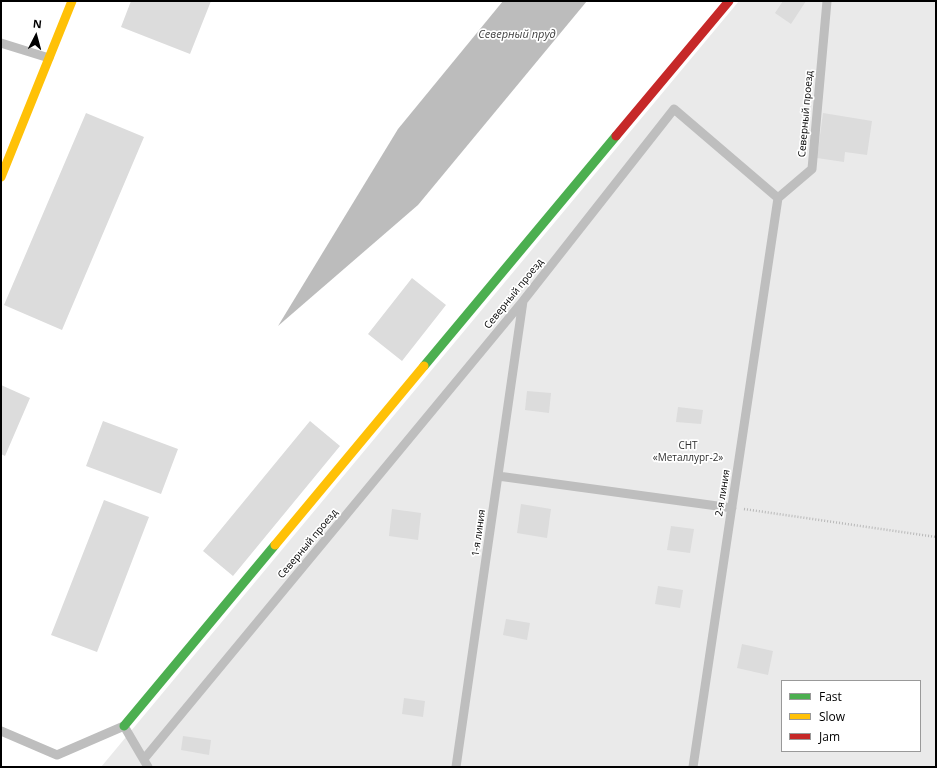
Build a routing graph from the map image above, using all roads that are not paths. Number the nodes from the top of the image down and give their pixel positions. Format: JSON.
{"nodes":[{"id":1,"x":72,"y":1,"type":"edge"},
{"id":2,"x":728,"y":1,"type":"edge"},
{"id":3,"x":827,"y":1,"type":"edge"},
{"id":4,"x":1,"y":43,"type":"edge"},
{"id":5,"x":49,"y":58,"type":"junction"},
{"id":6,"x":1,"y":177,"type":"edge"},
{"id":7,"x":778,"y":198,"type":"junction"},
{"id":8,"x":523,"y":301,"type":"junction"},
{"id":9,"x":498,"y":476,"type":"junction"},
{"id":10,"x":732,"y":508,"type":"junction"},
{"id":11,"x":124,"y":726,"type":"junction"},
{"id":12,"x":1,"y":731,"type":"edge"},
{"id":13,"x":146,"y":763,"type":"edge"},
{"id":14,"x":456,"y":767,"type":"edge"},
{"id":15,"x":693,"y":767,"type":"edge"}],
"edges":[{"from":1,"to":5,"type":"street"},
{"from":2,"to":11,"type":"street"},
{"from":3,"to":7,"type":"lane","name":"Северный проезд"},
{"from":4,"to":5,"type":"lane"},
{"from":5,"to":6,"type":"street"},
{"from":7,"to":8,"type":"lane","name":"Северный проезд"},
{"from":7,"to":10,"type":"lane","name":"2-я линия"},
{"from":8,"to":9,"type":"lane","name":"1-я линия"},
{"from":8,"to":13,"type":"lane","name":"Северный проезд"},
{"from":9,"to":10,"type":"lane"},
{"from":9,"to":14,"type":"lane","name":"1-я линия"},
{"from":10,"to":15,"type":"lane","name":"2-я линия"},
{"from":11,"to":12,"type":"lane"},
{"from":11,"to":13,"type":"lane"}]}
